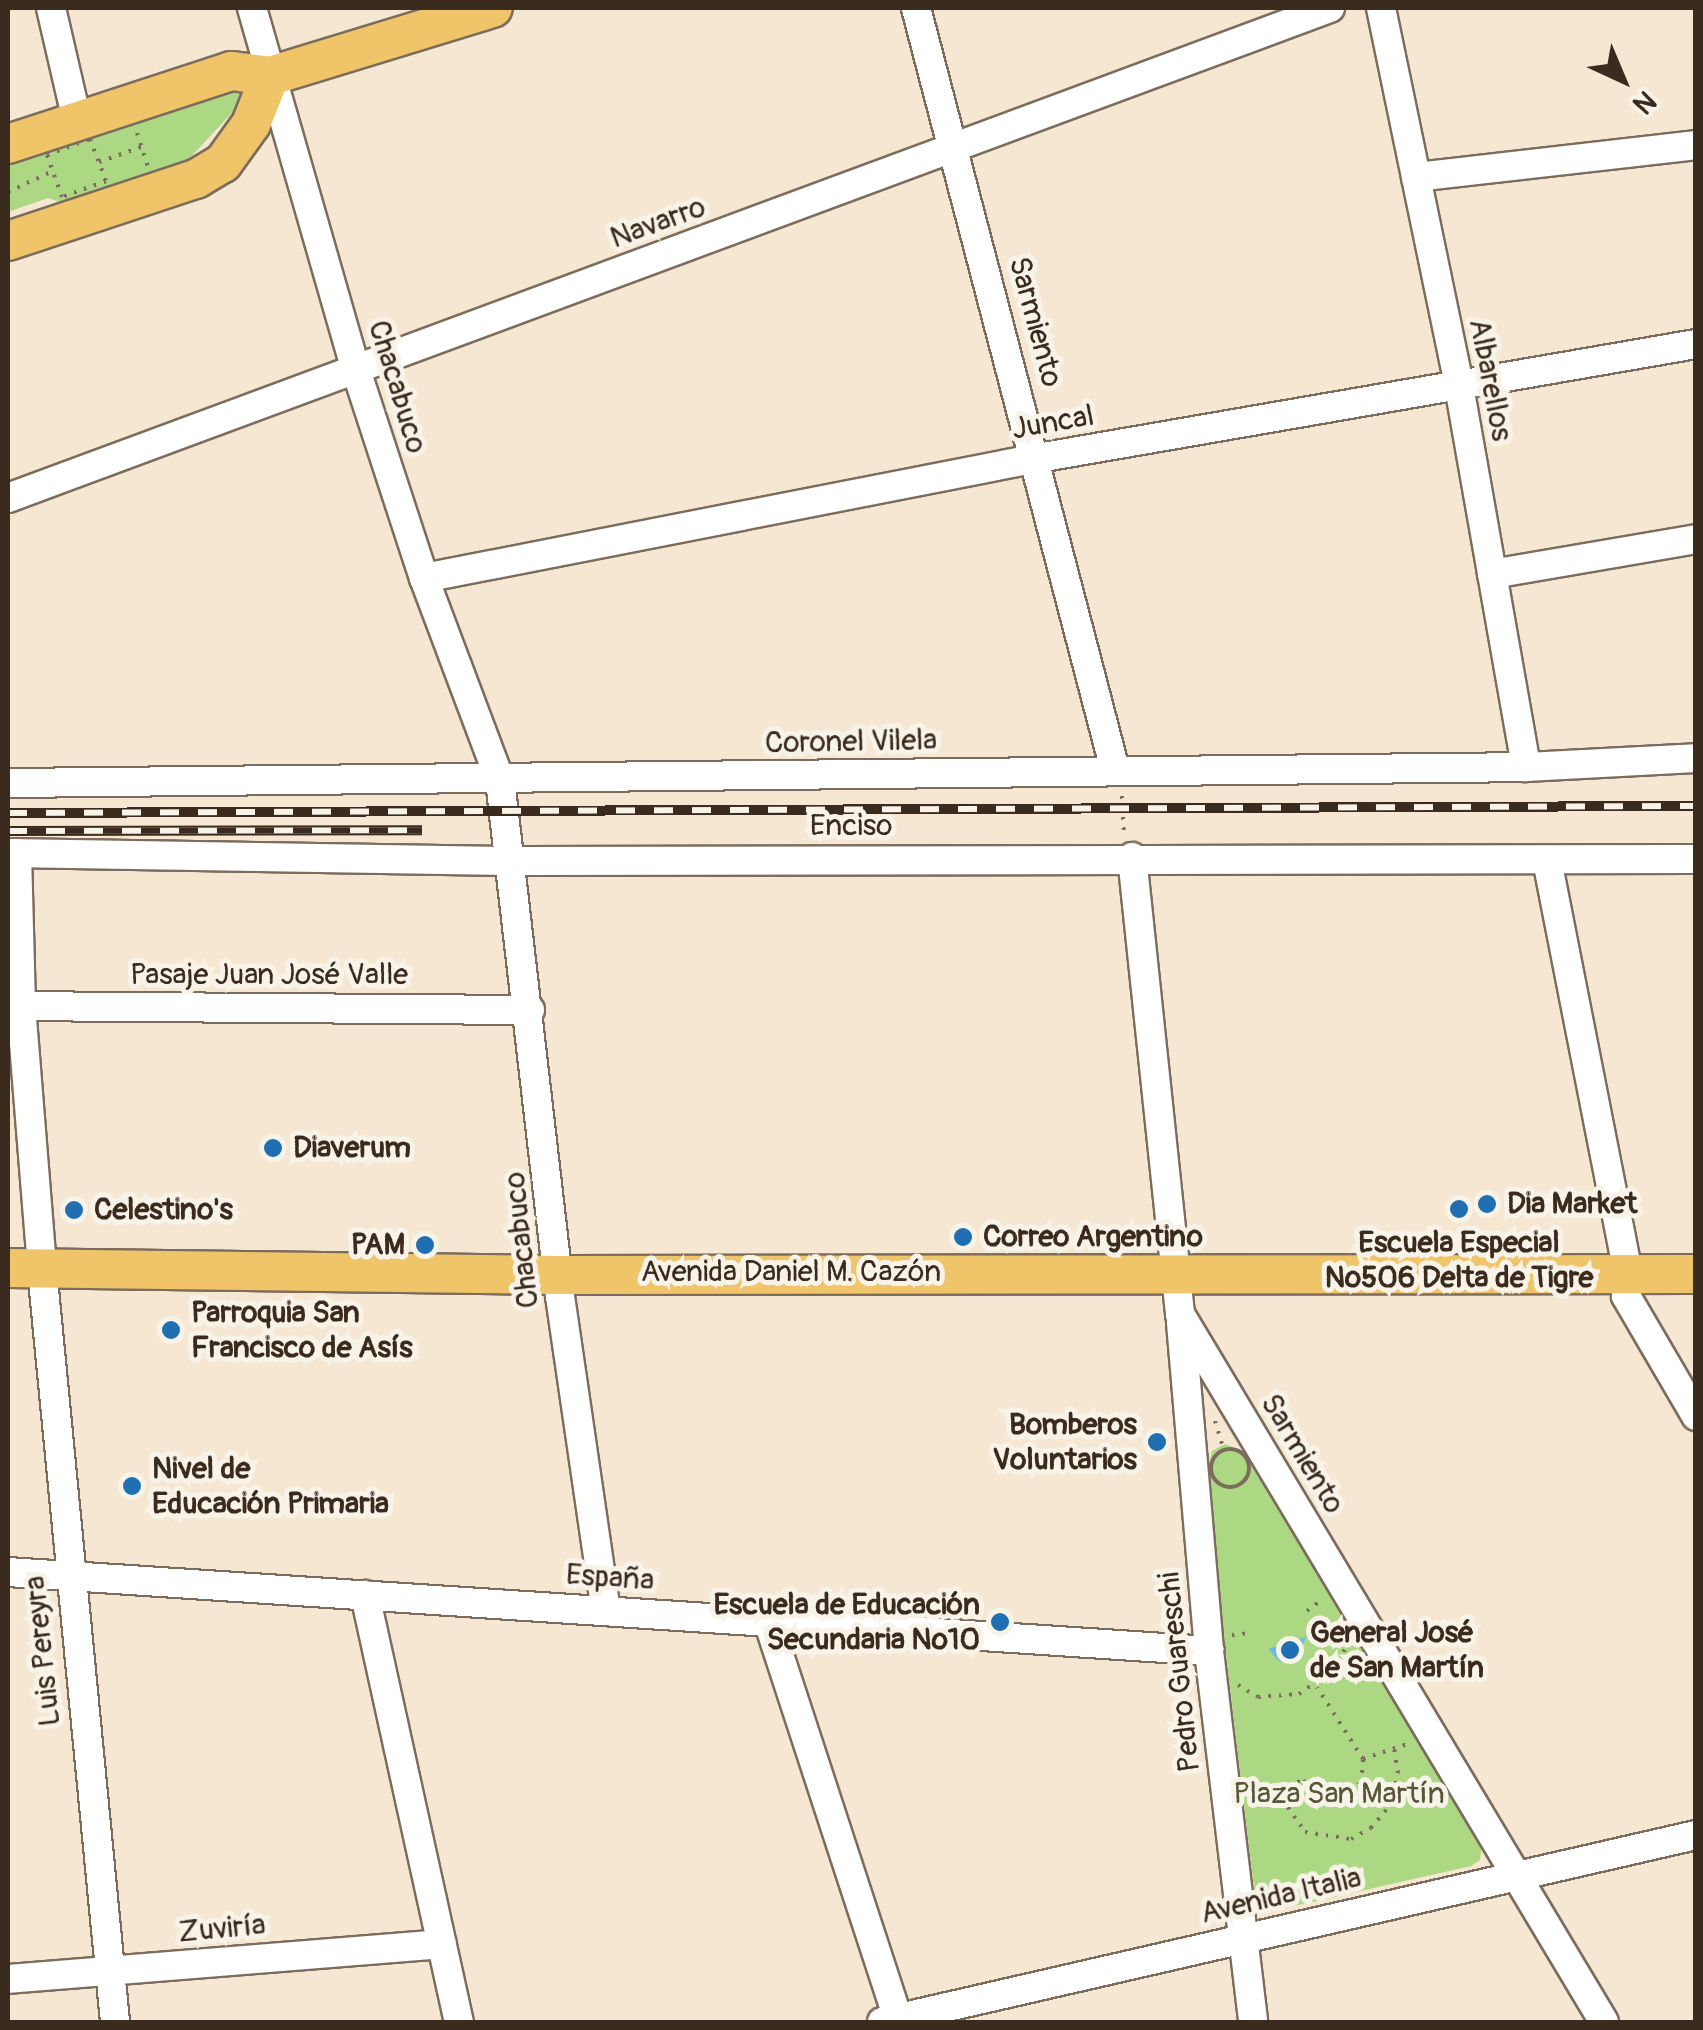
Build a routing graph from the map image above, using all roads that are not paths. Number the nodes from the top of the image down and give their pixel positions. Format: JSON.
{"nodes":[{"id":1,"x":51,"y":8,"type":"edge"},
{"id":2,"x":252,"y":8,"type":"edge"},
{"id":3,"x":493,"y":8,"type":"edge"},
{"id":4,"x":916,"y":8,"type":"edge"},
{"id":5,"x":1330,"y":8,"type":"edge"},
{"id":6,"x":1381,"y":8,"type":"edge"},
{"id":7,"x":270,"y":76,"type":"junction"},
{"id":8,"x":77,"y":121,"type":"junction"},
{"id":9,"x":8,"y":144,"type":"edge"},
{"id":10,"x":1696,"y":145,"type":"edge"},
{"id":11,"x":955,"y":151,"type":"junction"},
{"id":12,"x":1416,"y":177,"type":"junction"},
{"id":13,"x":8,"y":241,"type":"edge"},
{"id":14,"x":1696,"y":344,"type":"edge"},
{"id":15,"x":355,"y":367,"type":"junction"},
{"id":16,"x":1459,"y":386,"type":"junction"},
{"id":17,"x":1038,"y":458,"type":"junction"},
{"id":18,"x":8,"y":498,"type":"edge"},
{"id":19,"x":1696,"y":539,"type":"edge"},
{"id":20,"x":1492,"y":574,"type":"junction"},
{"id":21,"x":424,"y":578,"type":"junction"},
{"id":22,"x":1696,"y":758,"type":"edge"},
{"id":23,"x":1526,"y":767,"type":"junction"},
{"id":24,"x":1108,"y":771,"type":"junction"},
{"id":25,"x":500,"y":780,"type":"junction"},
{"id":26,"x":8,"y":783,"type":"edge"},
{"id":27,"x":1130,"y":849,"type":"junction"},
{"id":28,"x":12,"y":853,"type":"edge"},
{"id":29,"x":1696,"y":859,"type":"edge"},
{"id":30,"x":514,"y":860,"type":"junction"},
{"id":31,"x":1546,"y":860,"type":"junction"},
{"id":32,"x":14,"y":1006,"type":"edge"},
{"id":33,"x":530,"y":1010,"type":"junction"},
{"id":34,"x":1696,"y":1274,"type":"edge"},
{"id":35,"x":25,"y":1281,"type":"edge"},
{"id":36,"x":1627,"y":1284,"type":"junction"},
{"id":37,"x":560,"y":1286,"type":"junction"},
{"id":38,"x":1176,"y":1293,"type":"junction"},
{"id":39,"x":1696,"y":1296,"type":"edge"},
{"id":40,"x":1696,"y":1416,"type":"edge"},
{"id":41,"x":1242,"y":1418,"type":"junction"},
{"id":42,"x":1201,"y":1422,"type":"junction"},
{"id":43,"x":8,"y":1572,"type":"edge"},
{"id":44,"x":68,"y":1576,"type":"junction"},
{"id":45,"x":365,"y":1594,"type":"junction"},
{"id":46,"x":606,"y":1610,"type":"junction"},
{"id":47,"x":768,"y":1622,"type":"junction"},
{"id":48,"x":1209,"y":1650,"type":"junction"},
{"id":49,"x":1696,"y":1835,"type":"edge"},
{"id":50,"x":1517,"y":1875,"type":"junction"},
{"id":51,"x":1244,"y":1938,"type":"junction"},
{"id":52,"x":442,"y":1944,"type":"junction"},
{"id":53,"x":110,"y":1971,"type":"junction"},
{"id":54,"x":8,"y":1979,"type":"edge"},
{"id":55,"x":890,"y":2021,"type":"edge"},
{"id":56,"x":115,"y":2022,"type":"edge"},
{"id":57,"x":460,"y":2022,"type":"edge"},
{"id":58,"x":1253,"y":2022,"type":"edge"},
{"id":59,"x":1604,"y":2022,"type":"edge"}],
"edges":[{"from":1,"to":8,"type":"street"},
{"from":2,"to":7,"type":"street","name":"Chacabuco"},
{"from":3,"to":7,"type":"main road"},
{"from":4,"to":11,"type":"street","name":"Sarmiento"},
{"from":5,"to":11,"type":"street","name":"Navarro"},
{"from":6,"to":12,"type":"street","name":"Albarellos"},
{"from":7,"to":8,"type":"main road"},
{"from":7,"to":13,"type":"main road"},
{"from":7,"to":15,"type":"street","name":"Chacabuco"},
{"from":8,"to":9,"type":"main road"},
{"from":10,"to":12,"type":"street"},
{"from":11,"to":15,"type":"street","name":"Navarro"},
{"from":11,"to":17,"type":"street","name":"Sarmiento"},
{"from":12,"to":16,"type":"street","name":"Albarellos"},
{"from":14,"to":16,"type":"street","name":"Juncal"},
{"from":15,"to":18,"type":"street","name":"Navarro"},
{"from":15,"to":21,"type":"street","name":"Chacabuco"},
{"from":16,"to":17,"type":"street","name":"Juncal"},
{"from":16,"to":20,"type":"street","name":"Albarellos"},
{"from":17,"to":21,"type":"street","name":"Juncal"},
{"from":17,"to":24,"type":"street","name":"Sarmiento"},
{"from":19,"to":20,"type":"street"},
{"from":20,"to":23,"type":"street","name":"Albarellos"},
{"from":21,"to":25,"type":"street","name":"Chacabuco"},
{"from":22,"to":23,"type":"street","name":"Coronel Vilela"},
{"from":23,"to":24,"type":"street","name":"Coronel Vilela"},
{"from":24,"to":25,"type":"street","name":"Coronel Vilela"},
{"from":25,"to":26,"type":"street","name":"Coronel Vilela"},
{"from":25,"to":30,"type":"street","name":"Chacabuco"},
{"from":27,"to":30,"type":"street","name":"Enciso"},
{"from":27,"to":31,"type":"street","name":"Enciso"},
{"from":27,"to":38,"type":"street","name":"Sarmiento"},
{"from":28,"to":30,"type":"street","name":"Enciso"},
{"from":28,"to":32,"type":"street","name":"Luis Pereyra"},
{"from":29,"to":31,"type":"street","name":"Enciso"},
{"from":30,"to":33,"type":"street","name":"Chacabuco"},
{"from":31,"to":36,"type":"street"},
{"from":32,"to":33,"type":"street","name":"Pasaje Juan José Valle"},
{"from":32,"to":35,"type":"street","name":"Luis Pereyra"},
{"from":33,"to":37,"type":"street","name":"Chacabuco"},
{"from":34,"to":36,"type":"main road","name":"Avenida Daniel M. Cazón"},
{"from":35,"to":37,"type":"main road","name":"Avenida Daniel M. Cazón"},
{"from":35,"to":44,"type":"street","name":"Luis Pereyra"},
{"from":36,"to":38,"type":"main road","name":"Avenida Daniel M. Cazón"},
{"from":36,"to":39,"type":"main road","name":"Avenida Daniel M. Cazón"},
{"from":36,"to":40,"type":"street"},
{"from":37,"to":38,"type":"main road","name":"Avenida Daniel M. Cazón"},
{"from":37,"to":46,"type":"street","name":"Chacabuco"},
{"from":38,"to":41,"type":"street","name":"Sarmiento"},
{"from":38,"to":42,"type":"street","name":"Pedro Guareschi"},
{"from":41,"to":42,"type":"street"},
{"from":41,"to":50,"type":"street","name":"Sarmiento"},
{"from":42,"to":48,"type":"street","name":"Pedro Guareschi"},
{"from":43,"to":44,"type":"street","name":"España"},
{"from":44,"to":45,"type":"street","name":"España"},
{"from":44,"to":53,"type":"street","name":"Luis Pereyra"},
{"from":45,"to":46,"type":"street","name":"España"},
{"from":45,"to":52,"type":"street"},
{"from":46,"to":47,"type":"street","name":"España"},
{"from":47,"to":48,"type":"street","name":"España"},
{"from":47,"to":55,"type":"street"},
{"from":48,"to":51,"type":"street","name":"Pedro Guareschi"},
{"from":49,"to":50,"type":"street","name":"Avenida Italia"},
{"from":50,"to":51,"type":"street","name":"Avenida Italia"},
{"from":50,"to":59,"type":"street","name":"Sarmiento"},
{"from":51,"to":55,"type":"street","name":"Avenida Italia"},
{"from":51,"to":58,"type":"street","name":"Pedro Guareschi"},
{"from":52,"to":53,"type":"street","name":"Zuviría"},
{"from":52,"to":57,"type":"street"},
{"from":53,"to":54,"type":"street","name":"Zuviría"},
{"from":53,"to":56,"type":"street","name":"Luis Pereyra"}]}
